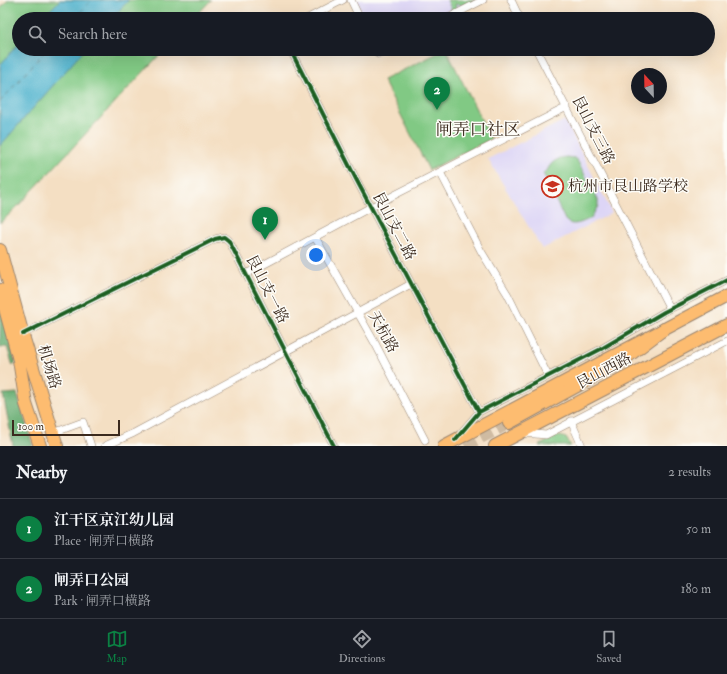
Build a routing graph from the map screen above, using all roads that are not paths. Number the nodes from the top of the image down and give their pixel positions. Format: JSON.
{"nodes":[{"id":1,"x":343,"y":0,"type":"edge"},
{"id":2,"x":351,"y":0,"type":"edge"},
{"id":3,"x":483,"y":0,"type":"edge"},
{"id":4,"x":510,"y":0,"type":"edge"},
{"id":5,"x":320,"y":12,"type":"edge"},
{"id":6,"x":357,"y":12,"type":"edge"},
{"id":7,"x":460,"y":12,"type":"edge"},
{"id":8,"x":516,"y":12,"type":"edge"},
{"id":9,"x":294,"y":56,"type":"edge"},
{"id":10,"x":540,"y":56,"type":"edge"},
{"id":11,"x":567,"y":107,"type":"junction"},
{"id":12,"x":440,"y":172,"type":"junction"},
{"id":13,"x":371,"y":207,"type":"junction"},
{"id":14,"x":315,"y":237,"type":"junction"},
{"id":15,"x":0,"y":250,"type":"edge"},
{"id":16,"x":246,"y":274,"type":"junction"},
{"id":17,"x":727,"y":280,"type":"edge"},
{"id":18,"x":411,"y":284,"type":"junction"},
{"id":19,"x":0,"y":290,"type":"edge"},
{"id":20,"x":727,"y":296,"type":"edge"},
{"id":21,"x":670,"y":309,"type":"junction"},
{"id":22,"x":357,"y":312,"type":"junction"},
{"id":23,"x":727,"y":325,"type":"edge"},
{"id":24,"x":664,"y":329,"type":"junction"},
{"id":25,"x":23,"y":337,"type":"junction"},
{"id":26,"x":727,"y":341,"type":"edge"},
{"id":27,"x":285,"y":351,"type":"junction"},
{"id":28,"x":19,"y":360,"type":"junction"},
{"id":29,"x":548,"y":376,"type":"junction"},
{"id":30,"x":479,"y":412,"type":"junction"},
{"id":31,"x":571,"y":421,"type":"junction"},
{"id":32,"x":509,"y":422,"type":"tunnel mouth"},
{"id":33,"x":48,"y":429,"type":"junction"},
{"id":34,"x":521,"y":432,"type":"junction"},
{"id":35,"x":425,"y":440,"type":"dead end"},
{"id":36,"x":455,"y":440,"type":"junction"},
{"id":37,"x":40,"y":446,"type":"edge"},
{"id":38,"x":49,"y":446,"type":"edge"},
{"id":39,"x":57,"y":446,"type":"edge"},
{"id":40,"x":91,"y":446,"type":"edge"},
{"id":41,"x":105,"y":446,"type":"edge"},
{"id":42,"x":334,"y":446,"type":"edge"},
{"id":43,"x":444,"y":446,"type":"edge"},
{"id":44,"x":495,"y":446,"type":"edge"},
{"id":45,"x":582,"y":446,"type":"edge"}],
"edges":[{"from":1,"to":5,"type":"street"},
{"from":2,"to":6,"type":"street"},
{"from":3,"to":7,"type":"street"},
{"from":4,"to":8,"type":"street"},
{"from":9,"to":13,"type":"street","name":"艮山支二路"},
{"from":10,"to":11,"type":"street","name":"艮山支三路"},
{"from":11,"to":12,"type":"street"},
{"from":11,"to":21,"type":"street","name":"艮山支三路"},
{"from":12,"to":13,"type":"street"},
{"from":12,"to":29,"type":"street"},
{"from":13,"to":14,"type":"street"},
{"from":13,"to":18,"type":"street","name":"艮山支二路"},
{"from":14,"to":16,"type":"street"},
{"from":14,"to":22,"type":"street","name":"天杭路"},
{"from":15,"to":25,"type":"main road","name":"机场路"},
{"from":16,"to":25,"type":"street","name":"艮山支一路"},
{"from":16,"to":27,"type":"street","name":"艮山支一路"},
{"from":17,"to":21,"type":"street"},
{"from":18,"to":22,"type":"street"},
{"from":18,"to":30,"type":"street","name":"艮山支二路"},
{"from":19,"to":28,"type":"main road","name":"机场路"},
{"from":20,"to":24,"type":"main road","name":"艮山西路"},
{"from":21,"to":29,"type":"street"},
{"from":22,"to":27,"type":"street"},
{"from":22,"to":35,"type":"street","name":"天杭路"},
{"from":23,"to":34,"type":"main road","name":"艮山西路"},
{"from":24,"to":32,"type":"main road"},
{"from":24,"to":36,"type":"main road","name":"艮山西路"},
{"from":25,"to":33,"type":"main road","name":"机场路"},
{"from":26,"to":31,"type":"street"},
{"from":27,"to":41,"type":"street"},
{"from":27,"to":42,"type":"street","name":"艮山支一路"},
{"from":28,"to":33,"type":"main road"},
{"from":28,"to":37,"type":"main road","name":"机场路"},
{"from":29,"to":30,"type":"street"},
{"from":30,"to":36,"type":"street"},
{"from":31,"to":34,"type":"street"},
{"from":31,"to":45,"type":"street"},
{"from":33,"to":38,"type":"main road"},
{"from":33,"to":39,"type":"main road","name":"机场路"},
{"from":33,"to":40,"type":"street"},
{"from":34,"to":44,"type":"main road","name":"艮山西路"},
{"from":36,"to":43,"type":"main road","name":"艮山西路"}]}
